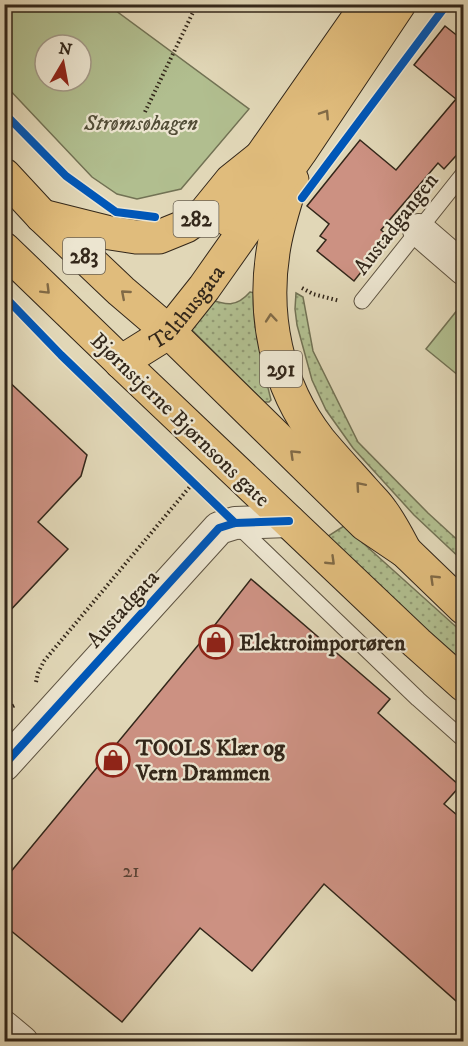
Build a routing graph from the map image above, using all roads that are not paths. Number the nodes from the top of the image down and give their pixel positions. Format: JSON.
{"nodes":[{"id":1,"x":369,"y":4,"type":"edge"},
{"id":2,"x":399,"y":4,"type":"edge"},
{"id":3,"x":300,"y":152,"type":"junction"},
{"id":4,"x":261,"y":157,"type":"junction"},
{"id":5,"x":464,"y":173,"type":"edge"},
{"id":6,"x":4,"y":175,"type":"edge"},
{"id":7,"x":42,"y":216,"type":"junction"},
{"id":8,"x":420,"y":230,"type":"junction"},
{"id":9,"x":4,"y":249,"type":"edge"},
{"id":10,"x":464,"y":269,"type":"edge"},
{"id":11,"x":362,"y":301,"type":"road end"},
{"id":12,"x":161,"y":325,"type":"junction"},
{"id":13,"x":121,"y":362,"type":"junction"},
{"id":14,"x":289,"y":521,"type":"junction"},
{"id":15,"x":235,"y":523,"type":"junction"},
{"id":16,"x":405,"y":551,"type":"junction"},
{"id":17,"x":464,"y":608,"type":"edge"},
{"id":18,"x":464,"y":686,"type":"edge"},
{"id":19,"x":464,"y":740,"type":"edge"},
{"id":20,"x":4,"y":765,"type":"edge"},
{"id":21,"x":4,"y":1027,"type":"edge"},
{"id":22,"x":22,"y":1041,"type":"edge"}],
"edges":[{"from":1,"to":4,"type":"main road","name":"Telthusgata","number":"291"},
{"from":3,"to":2,"type":"main road","name":"Telthusgata","number":"291","one_way":true},
{"from":3,"to":12,"type":"main road","name":"Telthusgata","number":"291"},
{"from":16,"to":3,"type":"main road","name":"Telthusgata","number":"291","one_way":true},
{"from":4,"to":7,"type":"main road","name":"Telthusgata","number":"282"},
{"from":4,"to":12,"type":"main road","name":"Telthusgata","number":"291"},
{"from":5,"to":8,"type":"lane","name":"Austadgangen"},
{"from":6,"to":7,"type":"main road","number":"283"},
{"from":12,"to":7,"type":"main road","number":"283","one_way":true},
{"from":8,"to":10,"type":"street"},
{"from":8,"to":11,"type":"lane","name":"Austadgangen"},
{"from":9,"to":13,"type":"main road","name":"Bjørnstjerne Bjørnsons gate","number":"283","one_way":true},
{"from":12,"to":13,"type":"main road","name":"Telthusgata","number":"291"},
{"from":16,"to":12,"type":"main road","number":"291","one_way":true},
{"from":13,"to":14,"type":"main road","name":"Bjørnstjerne Bjørnsons gate"},
{"from":14,"to":15,"type":"street","name":"Austadgata"},
{"from":14,"to":18,"type":"main road","name":"Bjørnstjerne Bjørnsons gate","one_way":true},
{"from":15,"to":19,"type":"lane"},
{"from":15,"to":20,"type":"street","name":"Austadgata"},
{"from":17,"to":16,"type":"main road","number":"291","one_way":true},
{"from":21,"to":22,"type":"street"}]}
